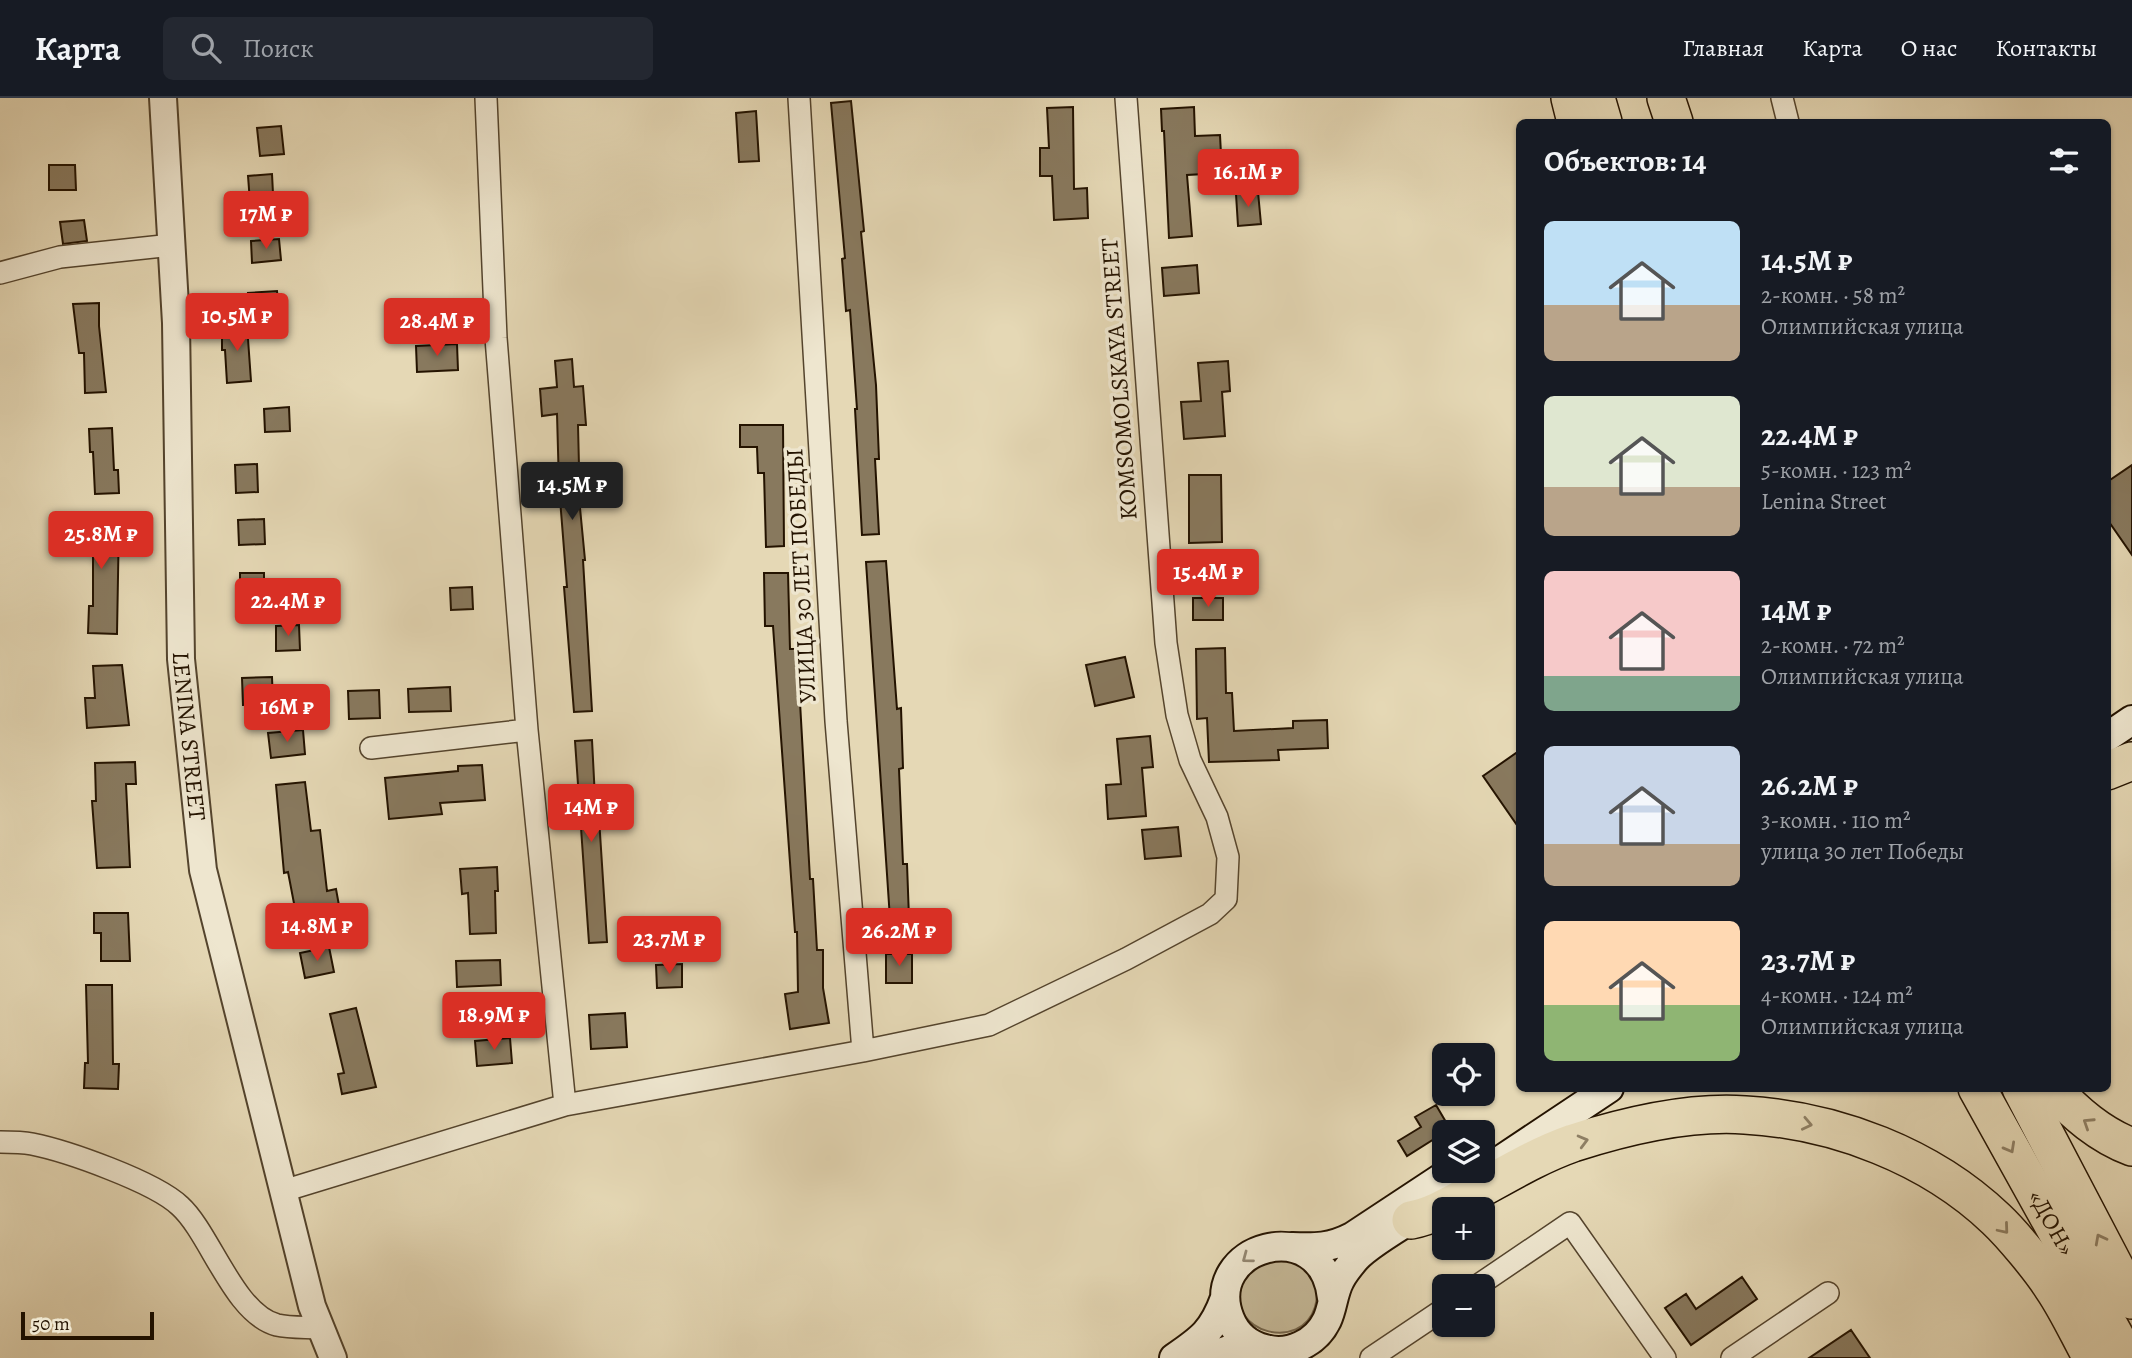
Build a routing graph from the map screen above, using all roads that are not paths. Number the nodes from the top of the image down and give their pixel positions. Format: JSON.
{"nodes":[{"id":1,"x":163,"y":98,"type":"edge"},
{"id":2,"x":486,"y":98,"type":"edge"},
{"id":3,"x":799,"y":98,"type":"edge"},
{"id":4,"x":1126,"y":98,"type":"edge"},
{"id":5,"x":1570,"y":98,"type":"edge"},
{"id":6,"x":1597,"y":98,"type":"edge"},
{"id":7,"x":1644,"y":98,"type":"edge"},
{"id":8,"x":1666,"y":98,"type":"edge"},
{"id":9,"x":1782,"y":98,"type":"edge"},
{"id":10,"x":1575,"y":119,"type":"edge"},
{"id":11,"x":1601,"y":119,"type":"edge"},
{"id":12,"x":1649,"y":119,"type":"edge"},
{"id":13,"x":1673,"y":119,"type":"edge"},
{"id":14,"x":1787,"y":119,"type":"edge"},
{"id":15,"x":172,"y":245,"type":"junction"},
{"id":16,"x":0,"y":273,"type":"edge"},
{"id":17,"x":2132,"y":720,"type":"edge"},
{"id":18,"x":527,"y":730,"type":"junction"},
{"id":19,"x":2111,"y":734,"type":"edge"},
{"id":20,"x":2132,"y":743,"type":"edge"},
{"id":21,"x":371,"y":748,"type":"dead end"},
{"id":22,"x":2111,"y":757,"type":"edge"},
{"id":23,"x":2132,"y":761,"type":"edge"},
{"id":24,"x":2111,"y":769,"type":"edge"},
{"id":25,"x":863,"y":1051,"type":"junction"},
{"id":26,"x":1570,"y":1092,"type":"edge"},
{"id":27,"x":1603,"y":1092,"type":"edge"},
{"id":28,"x":1979,"y":1092,"type":"edge"},
{"id":29,"x":2023,"y":1092,"type":"edge"},
{"id":30,"x":2056,"y":1092,"type":"edge"},
{"id":31,"x":565,"y":1105,"type":"junction"},
{"id":32,"x":0,"y":1142,"type":"edge"},
{"id":33,"x":1495,"y":1142,"type":"edge"},
{"id":34,"x":2132,"y":1147,"type":"edge"},
{"id":35,"x":1434,"y":1183,"type":"edge"},
{"id":36,"x":283,"y":1191,"type":"junction"},
{"id":37,"x":1410,"y":1220,"type":"junction"},
{"id":38,"x":1290,"y":1247,"type":"junction"},
{"id":39,"x":1495,"y":1274,"type":"edge"},
{"id":40,"x":1828,"y":1293,"type":"dead end"},
{"id":41,"x":1226,"y":1298,"type":"junction"},
{"id":42,"x":1332,"y":1298,"type":"junction"},
{"id":43,"x":2132,"y":1300,"type":"edge"},
{"id":44,"x":1432,"y":1317,"type":"edge"},
{"id":45,"x":320,"y":1328,"type":"junction"},
{"id":46,"x":1274,"y":1353,"type":"edge"},
{"id":47,"x":333,"y":1358,"type":"edge"},
{"id":48,"x":1174,"y":1358,"type":"edge"},
{"id":49,"x":1207,"y":1358,"type":"edge"},
{"id":50,"x":1371,"y":1358,"type":"edge"},
{"id":51,"x":1665,"y":1358,"type":"edge"},
{"id":52,"x":1732,"y":1358,"type":"edge"},
{"id":53,"x":2092,"y":1358,"type":"edge"},
{"id":54,"x":2127,"y":1358,"type":"edge"}],
"edges":[{"from":1,"to":15,"type":"street","name":"LENINA STREET"},
{"from":2,"to":18,"type":"street"},
{"from":3,"to":25,"type":"street","name":"УЛИЦА 30 ЛЕТ ПОБЕДЫ"},
{"from":4,"to":25,"type":"street","name":"KOMSOMOLSKAYA STREET"},
{"from":5,"to":10,"type":"highway"},
{"from":6,"to":11,"type":"highway"},
{"from":7,"to":12,"type":"highway"},
{"from":8,"to":13,"type":"highway"},
{"from":9,"to":14,"type":"street"},
{"from":15,"to":16,"type":"street"},
{"from":15,"to":36,"type":"street","name":"LENINA STREET"},
{"from":17,"to":19,"type":"main road"},
{"from":18,"to":21,"type":"street"},
{"from":18,"to":31,"type":"street"},
{"from":20,"to":22,"type":"main road"},
{"from":23,"to":24,"type":"highway"},
{"from":25,"to":31,"type":"street"},
{"from":26,"to":33,"type":"main road"},
{"from":27,"to":37,"type":"main road"},
{"from":28,"to":54,"type":"highway","name":"«ДОН»","one_way":true},
{"from":43,"to":29,"type":"highway","name":"«ДОН»","one_way":true},
{"from":34,"to":30,"type":"highway","one_way":true},
{"from":31,"to":36,"type":"street"},
{"from":32,"to":45,"type":"street"},
{"from":35,"to":38,"type":"main road"},
{"from":36,"to":45,"type":"street","name":"LENINA STREET"},
{"from":37,"to":42,"type":"main road"},
{"from":37,"to":53,"type":"highway","one_way":true},
{"from":38,"to":41,"type":"main road","one_way":true},
{"from":38,"to":42,"type":"main road"},
{"from":39,"to":51,"type":"street"},
{"from":40,"to":52,"type":"street"},
{"from":41,"to":46,"type":"main road"},
{"from":41,"to":48,"type":"main road"},
{"from":42,"to":46,"type":"main road"},
{"from":44,"to":50,"type":"street"},
{"from":45,"to":47,"type":"street","name":"LENINA STREET"},
{"from":46,"to":49,"type":"main road"}]}
